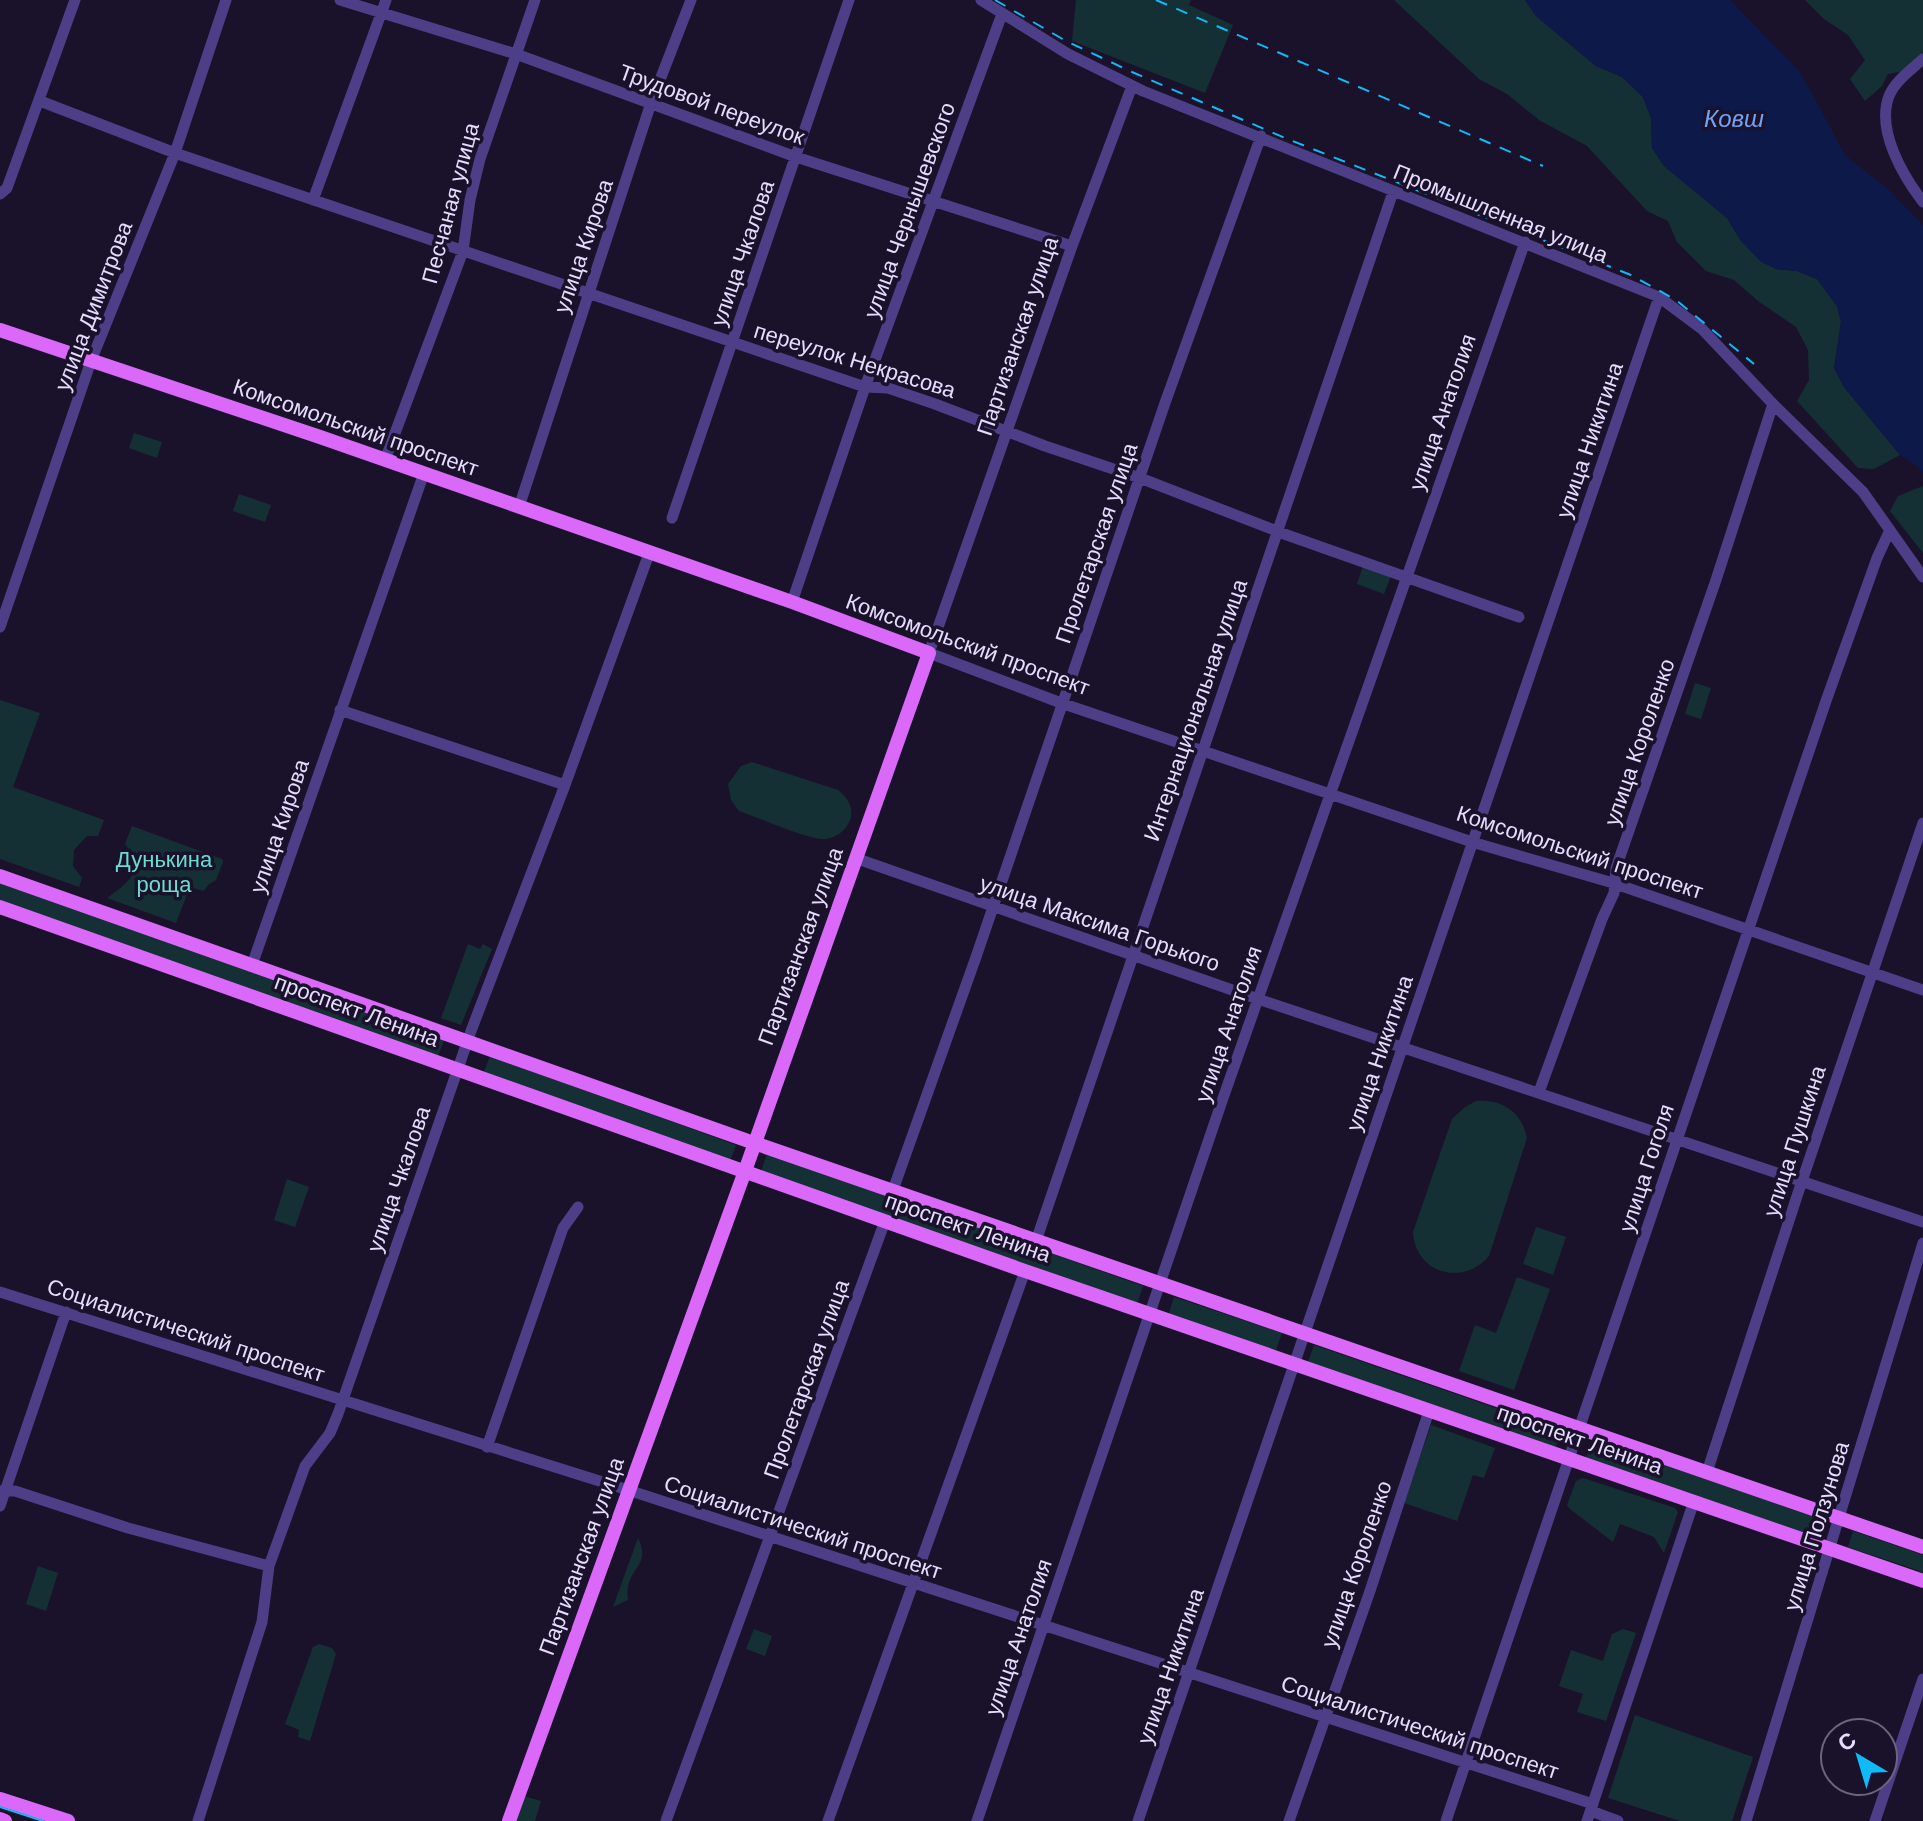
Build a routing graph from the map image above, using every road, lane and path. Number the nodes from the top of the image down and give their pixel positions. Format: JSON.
{"nodes":[{"id":1,"x":75,"y":0,"type":"edge"},
{"id":2,"x":226,"y":0,"type":"edge"},
{"id":3,"x":340,"y":0,"type":"edge"},
{"id":4,"x":386,"y":0,"type":"edge"},
{"id":5,"x":535,"y":0,"type":"edge"},
{"id":6,"x":691,"y":0,"type":"edge"},
{"id":7,"x":849,"y":0,"type":"edge"},
{"id":8,"x":981,"y":0,"type":"edge"},
{"id":9,"x":381,"y":14,"type":"junction"},
{"id":10,"x":1002,"y":14,"type":"junction"},
{"id":11,"x":516,"y":54,"type":"junction"},
{"id":12,"x":1923,"y":59,"type":"edge"},
{"id":13,"x":1132,"y":86,"type":"junction"},
{"id":14,"x":40,"y":101,"type":"junction"},
{"id":15,"x":651,"y":103,"type":"junction"},
{"id":16,"x":1261,"y":136,"type":"junction"},
{"id":17,"x":175,"y":153,"type":"junction"},
{"id":18,"x":796,"y":157,"type":"junction"},
{"id":19,"x":1393,"y":192,"type":"junction"},
{"id":20,"x":1,"y":194,"type":"edge"},
{"id":21,"x":313,"y":200,"type":"junction"},
{"id":22,"x":935,"y":200,"type":"junction"},
{"id":23,"x":1923,"y":202,"type":"edge"},
{"id":24,"x":1525,"y":242,"type":"junction"},
{"id":25,"x":1072,"y":246,"type":"junction"},
{"id":26,"x":463,"y":251,"type":"junction"},
{"id":27,"x":589,"y":294,"type":"junction"},
{"id":28,"x":1659,"y":297,"type":"junction"},
{"id":29,"x":0,"y":330,"type":"edge"},
{"id":30,"x":732,"y":343,"type":"junction"},
{"id":31,"x":91,"y":361,"type":"junction"},
{"id":32,"x":865,"y":387,"type":"junction"},
{"id":33,"x":1773,"y":404,"type":"junction"},
{"id":34,"x":1006,"y":432,"type":"junction"},
{"id":35,"x":385,"y":460,"type":"junction"},
{"id":36,"x":424,"y":473,"type":"junction"},
{"id":37,"x":1140,"y":478,"type":"junction"},
{"id":38,"x":519,"y":507,"type":"junction"},
{"id":39,"x":672,"y":518,"type":"dead end"},
{"id":40,"x":1890,"y":530,"type":"junction"},
{"id":41,"x":1276,"y":531,"type":"junction"},
{"id":42,"x":650,"y":551,"type":"junction"},
{"id":43,"x":1407,"y":575,"type":"junction"},
{"id":44,"x":1923,"y":577,"type":"edge"},
{"id":45,"x":792,"y":602,"type":"junction"},
{"id":46,"x":1519,"y":617,"type":"dead end"},
{"id":47,"x":0,"y":627,"type":"edge"},
{"id":48,"x":929,"y":653,"type":"junction"},
{"id":49,"x":1061,"y":703,"type":"junction"},
{"id":50,"x":340,"y":710,"type":"junction"},
{"id":51,"x":1202,"y":750,"type":"junction"},
{"id":52,"x":565,"y":785,"type":"junction"},
{"id":53,"x":1330,"y":794,"type":"junction"},
{"id":54,"x":1923,"y":823,"type":"edge"},
{"id":55,"x":1472,"y":842,"type":"junction"},
{"id":56,"x":855,"y":858,"type":"junction"},
{"id":57,"x":0,"y":876,"type":"edge"},
{"id":58,"x":1613,"y":883,"type":"junction"},
{"id":59,"x":0,"y":907,"type":"edge"},
{"id":60,"x":992,"y":907,"type":"junction"},
{"id":61,"x":1748,"y":930,"type":"junction"},
{"id":62,"x":1133,"y":955,"type":"junction"},
{"id":63,"x":252,"y":965,"type":"junction"},
{"id":64,"x":1872,"y":973,"type":"junction"},
{"id":65,"x":1923,"y":990,"type":"edge"},
{"id":66,"x":1258,"y":999,"type":"junction"},
{"id":67,"x":467,"y":1042,"type":"junction"},
{"id":68,"x":1402,"y":1047,"type":"junction"},
{"id":69,"x":458,"y":1069,"type":"junction"},
{"id":70,"x":1539,"y":1092,"type":"junction"},
{"id":71,"x":1676,"y":1140,"type":"junction"},
{"id":72,"x":754,"y":1143,"type":"junction"},
{"id":73,"x":745,"y":1171,"type":"junction"},
{"id":74,"x":1802,"y":1181,"type":"junction"},
{"id":75,"x":893,"y":1190,"type":"junction"},
{"id":76,"x":578,"y":1207,"type":"dead end"},
{"id":77,"x":885,"y":1221,"type":"junction"},
{"id":78,"x":1923,"y":1222,"type":"edge"},
{"id":79,"x":1036,"y":1241,"type":"junction"},
{"id":80,"x":1923,"y":1243,"type":"edge"},
{"id":81,"x":1025,"y":1271,"type":"junction"},
{"id":82,"x":1162,"y":1278,"type":"junction"},
{"id":83,"x":0,"y":1292,"type":"edge"},
{"id":84,"x":66,"y":1312,"type":"junction"},
{"id":85,"x":1149,"y":1313,"type":"junction"},
{"id":86,"x":1306,"y":1334,"type":"junction"},
{"id":87,"x":1294,"y":1363,"type":"junction"},
{"id":88,"x":342,"y":1401,"type":"junction"},
{"id":89,"x":1429,"y":1411,"type":"junction"},
{"id":90,"x":1580,"y":1428,"type":"junction"},
{"id":91,"x":487,"y":1447,"type":"junction"},
{"id":92,"x":1570,"y":1459,"type":"junction"},
{"id":93,"x":1707,"y":1472,"type":"junction"},
{"id":94,"x":628,"y":1490,"type":"junction"},
{"id":95,"x":3,"y":1491,"type":"edge"},
{"id":96,"x":1694,"y":1501,"type":"junction"},
{"id":97,"x":0,"y":1506,"type":"edge"},
{"id":98,"x":1840,"y":1518,"type":"junction"},
{"id":99,"x":770,"y":1538,"type":"junction"},
{"id":100,"x":1923,"y":1547,"type":"edge"},
{"id":101,"x":1830,"y":1548,"type":"junction"},
{"id":102,"x":269,"y":1566,"type":"junction"},
{"id":103,"x":1923,"y":1581,"type":"edge"},
{"id":104,"x":912,"y":1585,"type":"junction"},
{"id":105,"x":1043,"y":1627,"type":"junction"},
{"id":106,"x":1188,"y":1673,"type":"junction"},
{"id":107,"x":1923,"y":1679,"type":"edge"},
{"id":108,"x":1325,"y":1717,"type":"junction"},
{"id":109,"x":1466,"y":1762,"type":"junction"},
{"id":110,"x":0,"y":1799,"type":"edge"},
{"id":111,"x":1590,"y":1812,"type":"edge"},
{"id":112,"x":68,"y":1821,"type":"edge"},
{"id":113,"x":198,"y":1821,"type":"edge"},
{"id":114,"x":509,"y":1821,"type":"edge"},
{"id":115,"x":666,"y":1821,"type":"edge"},
{"id":116,"x":828,"y":1821,"type":"edge"},
{"id":117,"x":977,"y":1821,"type":"edge"},
{"id":118,"x":1138,"y":1821,"type":"edge"},
{"id":119,"x":1289,"y":1821,"type":"edge"},
{"id":120,"x":1446,"y":1821,"type":"edge"},
{"id":121,"x":1618,"y":1821,"type":"edge"},
{"id":122,"x":1746,"y":1821,"type":"edge"},
{"id":123,"x":1875,"y":1821,"type":"edge"}],
"edges":[{"from":1,"to":14,"type":"street"},
{"from":2,"to":17,"type":"street","name":"улица Димитрова"},
{"from":3,"to":9,"type":"street","name":"Трудовой переулок"},
{"from":4,"to":9,"type":"street"},
{"from":5,"to":11,"type":"street","name":"Песчаная улица"},
{"from":6,"to":15,"type":"street","name":"улица Кирова"},
{"from":7,"to":18,"type":"street","name":"улица Чкалова"},
{"from":8,"to":10,"type":"street","name":"Промышленная улица"},
{"from":9,"to":11,"type":"street","name":"Трудовой переулок"},
{"from":9,"to":21,"type":"street"},
{"from":10,"to":13,"type":"street","name":"Промышленная улица"},
{"from":10,"to":22,"type":"street","name":"улица Чернышевского"},
{"from":11,"to":15,"type":"street","name":"Трудовой переулок"},
{"from":11,"to":26,"type":"street","name":"Песчаная улица"},
{"from":12,"to":23,"type":"street"},
{"from":13,"to":16,"type":"street","name":"Промышленная улица"},
{"from":13,"to":25,"type":"street","name":"Партизанская улица"},
{"from":14,"to":17,"type":"street","name":"переулок Некрасова"},
{"from":14,"to":20,"type":"street"},
{"from":15,"to":18,"type":"street","name":"Трудовой переулок"},
{"from":15,"to":27,"type":"street","name":"улица Кирова"},
{"from":16,"to":19,"type":"street","name":"Промышленная улица"},
{"from":16,"to":37,"type":"street","name":"Пролетарская улица"},
{"from":17,"to":21,"type":"street","name":"переулок Некрасова"},
{"from":17,"to":31,"type":"street","name":"улица Димитрова"},
{"from":18,"to":22,"type":"street","name":"Трудовой переулок"},
{"from":18,"to":30,"type":"street","name":"улица Чкалова"},
{"from":19,"to":24,"type":"street","name":"Промышленная улица"},
{"from":19,"to":41,"type":"street","name":"Интернациональная улица"},
{"from":21,"to":26,"type":"street","name":"переулок Некрасова"},
{"from":22,"to":25,"type":"street","name":"Трудовой переулок"},
{"from":22,"to":32,"type":"street","name":"улица Чернышевского"},
{"from":24,"to":28,"type":"street","name":"Промышленная улица"},
{"from":24,"to":43,"type":"street","name":"улица Анатолия"},
{"from":25,"to":34,"type":"street","name":"Партизанская улица"},
{"from":26,"to":27,"type":"street","name":"переулок Некрасова"},
{"from":26,"to":35,"type":"street","name":"Песчаная улица"},
{"from":27,"to":30,"type":"street","name":"переулок Некрасова"},
{"from":27,"to":38,"type":"street","name":"улица Кирова"},
{"from":28,"to":33,"type":"street","name":"Промышленная улица"},
{"from":28,"to":55,"type":"street","name":"улица Никитина"},
{"from":29,"to":31,"type":"main road","name":"Комсомольский проспект"},
{"from":30,"to":32,"type":"street","name":"переулок Некрасова"},
{"from":30,"to":39,"type":"street","name":"улица Чкалова"},
{"from":31,"to":35,"type":"main road","name":"Комсомольский проспект"},
{"from":31,"to":47,"type":"street","name":"улица Димитрова"},
{"from":32,"to":34,"type":"street","name":"переулок Некрасова"},
{"from":32,"to":45,"type":"street","name":"улица Чернышевского"},
{"from":33,"to":40,"type":"street","name":"Промышленная улица"},
{"from":33,"to":58,"type":"street","name":"улица Короленко"},
{"from":34,"to":37,"type":"street","name":"переулок Некрасова"},
{"from":34,"to":48,"type":"street","name":"Партизанская улица"},
{"from":35,"to":36,"type":"main road","name":"Комсомольский проспект"},
{"from":36,"to":38,"type":"main road","name":"Комсомольский проспект"},
{"from":36,"to":50,"type":"street","name":"улица Кирова"},
{"from":37,"to":41,"type":"street","name":"переулок Некрасова"},
{"from":37,"to":49,"type":"street","name":"Пролетарская улица"},
{"from":38,"to":42,"type":"main road","name":"Комсомольский проспект"},
{"from":40,"to":44,"type":"street","name":"Промышленная улица"},
{"from":40,"to":61,"type":"street","name":"улица Гоголя"},
{"from":41,"to":43,"type":"street","name":"переулок Некрасова"},
{"from":41,"to":51,"type":"street","name":"Интернациональная улица"},
{"from":42,"to":45,"type":"main road","name":"Комсомольский проспект"},
{"from":42,"to":52,"type":"street","name":"улица Чкалова"},
{"from":43,"to":46,"type":"street","name":"переулок Некрасова"},
{"from":43,"to":53,"type":"street","name":"улица Анатолия"},
{"from":45,"to":48,"type":"main road","name":"Комсомольский проспект"},
{"from":48,"to":49,"type":"street","name":"Комсомольский проспект"},
{"from":48,"to":56,"type":"main road","name":"Партизанская улица"},
{"from":49,"to":51,"type":"street","name":"Комсомольский проспект"},
{"from":49,"to":60,"type":"street","name":"Пролетарская улица"},
{"from":50,"to":52,"type":"street"},
{"from":50,"to":63,"type":"street","name":"улица Кирова"},
{"from":51,"to":53,"type":"street","name":"Комсомольский проспект"},
{"from":51,"to":62,"type":"street","name":"Интернациональная улица"},
{"from":52,"to":67,"type":"street","name":"улица Чкалова"},
{"from":53,"to":55,"type":"street","name":"Комсомольский проспект"},
{"from":53,"to":66,"type":"street","name":"улица Анатолия"},
{"from":54,"to":64,"type":"street","name":"улица Пушкина"},
{"from":55,"to":58,"type":"street","name":"Комсомольский проспект"},
{"from":55,"to":68,"type":"street","name":"улица Никитина"},
{"from":56,"to":60,"type":"street","name":"улица Максима Горького"},
{"from":56,"to":72,"type":"main road","name":"Партизанская улица"},
{"from":57,"to":63,"type":"main road","name":"проспект Ленина"},
{"from":58,"to":61,"type":"street","name":"Комсомольский проспект"},
{"from":58,"to":70,"type":"street","name":"улица Короленко"},
{"from":59,"to":69,"type":"main road","name":"проспект Ленина"},
{"from":60,"to":62,"type":"street","name":"улица Максима Горького"},
{"from":60,"to":75,"type":"street","name":"Пролетарская улица"},
{"from":61,"to":64,"type":"street","name":"Комсомольский проспект"},
{"from":61,"to":71,"type":"street","name":"улица Гоголя"},
{"from":62,"to":66,"type":"street","name":"улица Максима Горького"},
{"from":62,"to":79,"type":"street","name":"Интернациональная улица"},
{"from":63,"to":67,"type":"main road","name":"проспект Ленина"},
{"from":64,"to":65,"type":"street","name":"Комсомольский проспект"},
{"from":64,"to":74,"type":"street","name":"улица Пушкина"},
{"from":66,"to":68,"type":"street","name":"улица Максима Горького"},
{"from":66,"to":82,"type":"street","name":"улица Анатолия"},
{"from":67,"to":69,"type":"street","name":"улица Чкалова"},
{"from":67,"to":72,"type":"main road","name":"проспект Ленина"},
{"from":68,"to":70,"type":"street","name":"улица Максима Горького"},
{"from":68,"to":86,"type":"street","name":"улица Никитина"},
{"from":69,"to":73,"type":"main road","name":"проспект Ленина"},
{"from":69,"to":88,"type":"street","name":"улица Чкалова"},
{"from":70,"to":71,"type":"street","name":"улица Максима Горького"},
{"from":71,"to":74,"type":"street","name":"улица Максима Горького"},
{"from":71,"to":90,"type":"street","name":"улица Гоголя"},
{"from":72,"to":73,"type":"main road","name":"Партизанская улица"},
{"from":72,"to":75,"type":"main road","name":"проспект Ленина"},
{"from":73,"to":77,"type":"main road","name":"проспект Ленина"},
{"from":73,"to":94,"type":"main road","name":"Партизанская улица"},
{"from":74,"to":78,"type":"street","name":"улица Максима Горького"},
{"from":74,"to":93,"type":"street","name":"улица Пушкина"},
{"from":75,"to":79,"type":"main road","name":"проспект Ленина"},
{"from":76,"to":91,"type":"street"},
{"from":77,"to":81,"type":"main road","name":"проспект Ленина"},
{"from":77,"to":99,"type":"street","name":"Пролетарская улица"},
{"from":79,"to":82,"type":"main road","name":"проспект Ленина"},
{"from":80,"to":98,"type":"street","name":"улица Ползунова"},
{"from":81,"to":85,"type":"main road","name":"проспект Ленина"},
{"from":81,"to":104,"type":"street"},
{"from":82,"to":85,"type":"street","name":"улица Анатолия"},
{"from":82,"to":86,"type":"main road","name":"проспект Ленина"},
{"from":83,"to":84,"type":"street","name":"Социалистический проспект"},
{"from":84,"to":88,"type":"street","name":"Социалистический проспект"},
{"from":84,"to":95,"type":"street"},
{"from":85,"to":87,"type":"main road","name":"проспект Ленина"},
{"from":85,"to":105,"type":"street","name":"улица Анатолия"},
{"from":86,"to":87,"type":"street","name":"улица Никитина"},
{"from":86,"to":90,"type":"main road","name":"проспект Ленина"},
{"from":87,"to":89,"type":"main road","name":"проспект Ленина"},
{"from":87,"to":106,"type":"street","name":"улица Никитина"},
{"from":88,"to":91,"type":"street","name":"Социалистический проспект"},
{"from":88,"to":102,"type":"street","name":"улица Чкалова"},
{"from":89,"to":92,"type":"main road","name":"проспект Ленина"},
{"from":89,"to":108,"type":"street","name":"улица Короленко"},
{"from":90,"to":92,"type":"street","name":"улица Гоголя"},
{"from":90,"to":93,"type":"main road","name":"проспект Ленина"},
{"from":91,"to":94,"type":"street","name":"Социалистический проспект"},
{"from":92,"to":96,"type":"main road","name":"проспект Ленина"},
{"from":92,"to":109,"type":"street","name":"улица Гоголя"},
{"from":93,"to":98,"type":"main road","name":"проспект Ленина"},
{"from":94,"to":99,"type":"street","name":"Социалистический проспект"},
{"from":94,"to":114,"type":"main road","name":"Партизанская улица"},
{"from":95,"to":97,"type":"street"},
{"from":95,"to":102,"type":"street"},
{"from":96,"to":101,"type":"main road","name":"проспект Ленина"},
{"from":96,"to":111,"type":"street"},
{"from":98,"to":100,"type":"main road","name":"проспект Ленина"},
{"from":98,"to":101,"type":"street","name":"улица Ползунова"},
{"from":99,"to":104,"type":"street","name":"Социалистический проспект"},
{"from":99,"to":115,"type":"street","name":"Пролетарская улица"},
{"from":101,"to":103,"type":"main road","name":"проспект Ленина"},
{"from":101,"to":122,"type":"street","name":"улица Ползунова"},
{"from":102,"to":113,"type":"street","name":"улица Чкалова"},
{"from":104,"to":105,"type":"street","name":"Социалистический проспект"},
{"from":104,"to":116,"type":"street"},
{"from":105,"to":106,"type":"street","name":"Социалистический проспект"},
{"from":105,"to":117,"type":"street","name":"улица Анатолия"},
{"from":106,"to":108,"type":"street","name":"Социалистический проспект"},
{"from":106,"to":118,"type":"street","name":"улица Никитина"},
{"from":107,"to":123,"type":"street"},
{"from":108,"to":109,"type":"street","name":"Социалистический проспект"},
{"from":108,"to":119,"type":"street","name":"улица Короленко"},
{"from":109,"to":111,"type":"street","name":"Социалистический проспект"},
{"from":109,"to":120,"type":"street","name":"улица Гоголя"},
{"from":110,"to":112,"type":"main road"},
{"from":111,"to":121,"type":"street","name":"Социалистический проспект"}]}
